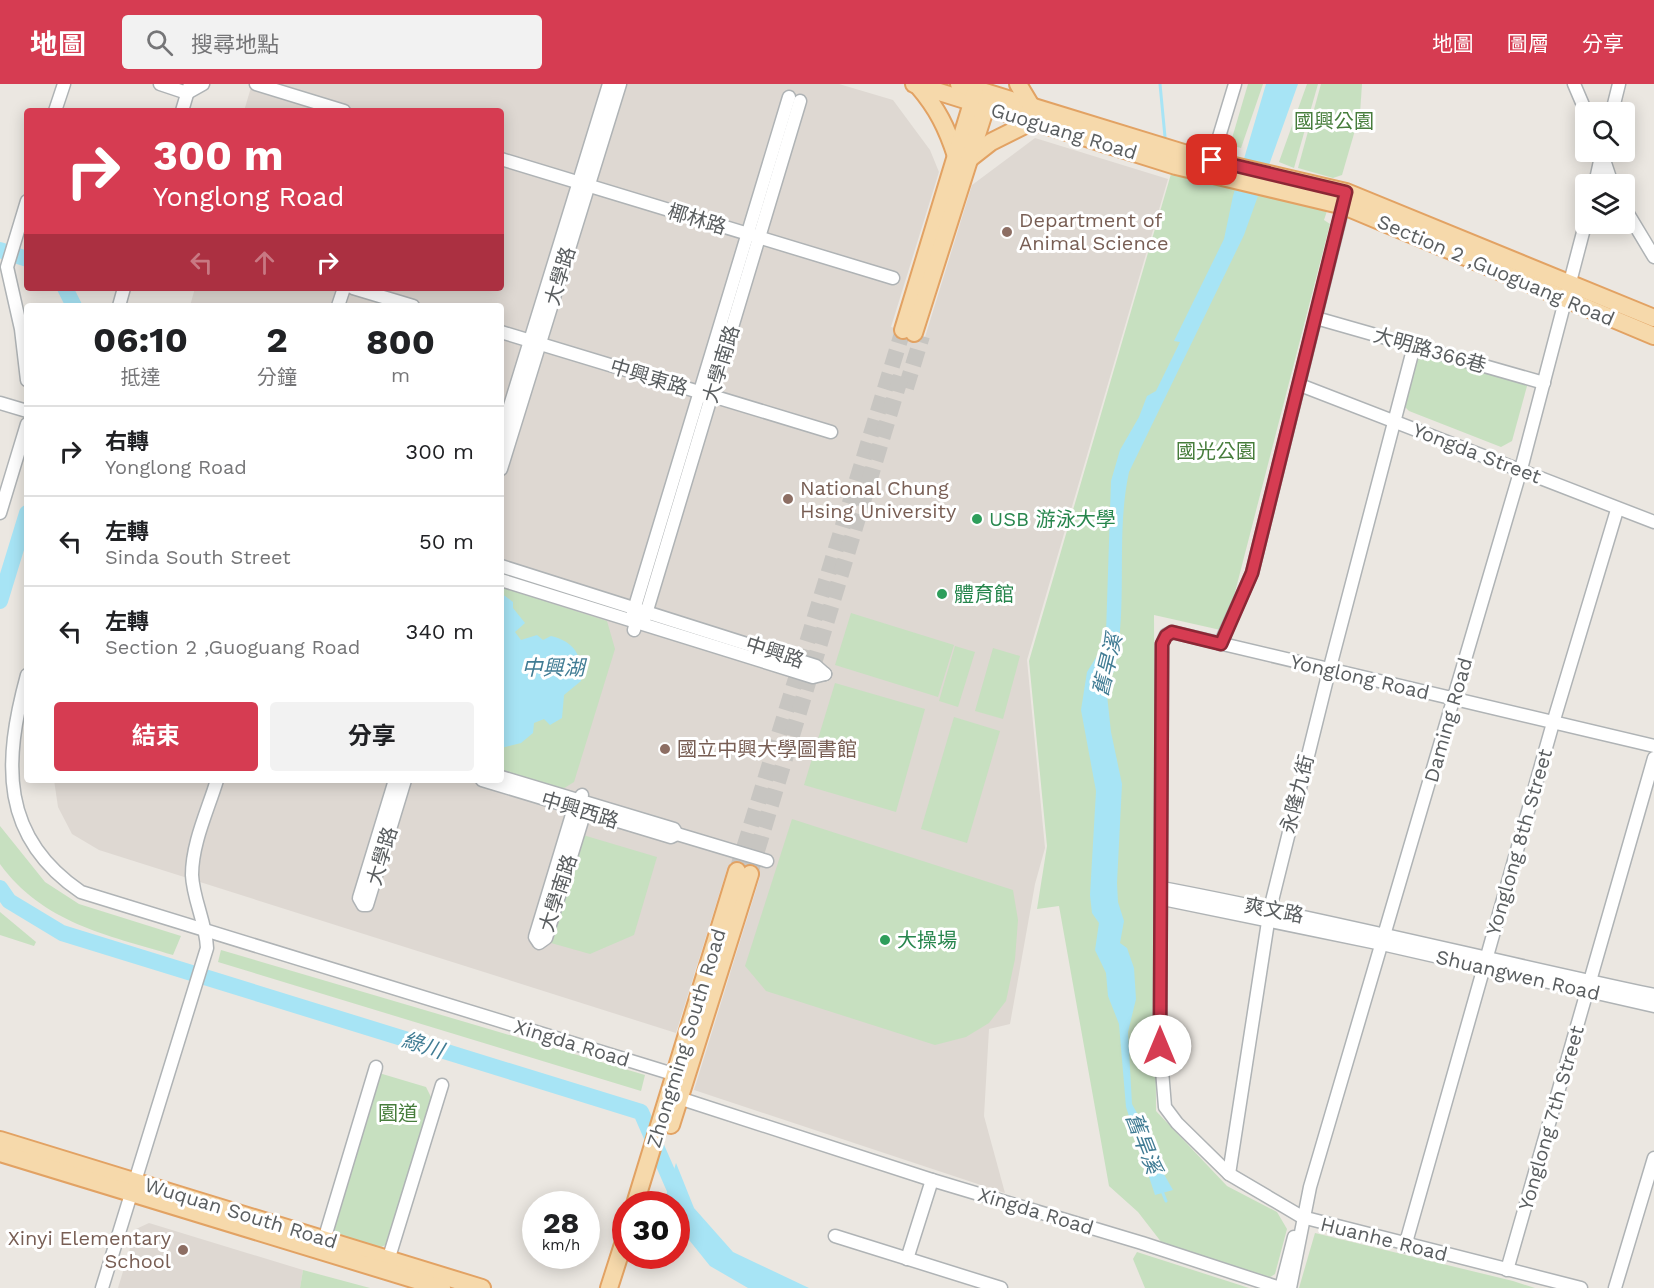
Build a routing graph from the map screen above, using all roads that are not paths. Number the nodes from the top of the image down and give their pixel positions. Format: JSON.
{"nodes":[{"id":1,"x":64,"y":84,"type":"edge"},
{"id":2,"x":160,"y":84,"type":"edge"},
{"id":3,"x":203,"y":84,"type":"edge"},
{"id":4,"x":256,"y":84,"type":"edge"},
{"id":5,"x":304,"y":84,"type":"edge"},
{"id":6,"x":609,"y":84,"type":"edge"},
{"id":7,"x":620,"y":84,"type":"edge"},
{"id":8,"x":915,"y":84,"type":"edge"},
{"id":9,"x":959,"y":84,"type":"edge"},
{"id":10,"x":1018,"y":84,"type":"edge"},
{"id":11,"x":1235,"y":84,"type":"edge"},
{"id":12,"x":1574,"y":84,"type":"edge"},
{"id":13,"x":1619,"y":84,"type":"edge"},
{"id":14,"x":188,"y":87,"type":"edge"},
{"id":15,"x":982,"y":94,"type":"edge"},
{"id":16,"x":301,"y":98,"type":"junction"},
{"id":17,"x":794,"y":99,"type":"dead end"},
{"id":18,"x":1582,"y":102,"type":"edge"},
{"id":19,"x":1614,"y":102,"type":"edge"},
{"id":20,"x":57,"y":108,"type":"edge"},
{"id":21,"x":183,"y":108,"type":"edge"},
{"id":22,"x":334,"y":108,"type":"edge"},
{"id":23,"x":1032,"y":116,"type":"junction"},
{"id":24,"x":962,"y":158,"type":"junction"},
{"id":25,"x":504,"y":160,"type":"edge"},
{"id":26,"x":1213,"y":168,"type":"junction"},
{"id":27,"x":1270,"y":182,"type":"joint"},
{"id":28,"x":584,"y":184,"type":"junction"},
{"id":29,"x":1345,"y":199,"type":"junction"},
{"id":30,"x":24,"y":211,"type":"edge"},
{"id":31,"x":1635,"y":225,"type":"edge"},
{"id":32,"x":1583,"y":234,"type":"edge"},
{"id":33,"x":753,"y":236,"type":"junction"},
{"id":34,"x":1654,"y":256,"type":"edge"},
{"id":35,"x":5,"y":271,"type":"edge"},
{"id":36,"x":893,"y":278,"type":"dead end"},
{"id":37,"x":363,"y":291,"type":"edge"},
{"id":38,"x":1568,"y":292,"type":"junction"},
{"id":39,"x":403,"y":303,"type":"edge"},
{"id":40,"x":1316,"y":318,"type":"junction"},
{"id":41,"x":1654,"y":318,"type":"edge"},
{"id":42,"x":908,"y":332,"type":"tunnel mouth"},
{"id":43,"x":504,"y":333,"type":"edge"},
{"id":44,"x":1654,"y":336,"type":"edge"},
{"id":45,"x":535,"y":343,"type":"junction"},
{"id":46,"x":1414,"y":346,"type":"junction"},
{"id":47,"x":24,"y":354,"type":"edge"},
{"id":48,"x":1544,"y":383,"type":"junction"},
{"id":49,"x":1300,"y":385,"type":"junction"},
{"id":50,"x":706,"y":394,"type":"junction"},
{"id":51,"x":0,"y":403,"type":"edge"},
{"id":52,"x":24,"y":410,"type":"edge"},
{"id":53,"x":1393,"y":421,"type":"junction"},
{"id":54,"x":504,"y":427,"type":"edge"},
{"id":55,"x":831,"y":432,"type":"dead end"},
{"id":56,"x":24,"y":434,"type":"edge"},
{"id":57,"x":504,"y":458,"type":"edge"},
{"id":58,"x":1521,"y":469,"type":"junction"},
{"id":59,"x":1617,"y":510,"type":"junction"},
{"id":60,"x":0,"y":513,"type":"edge"},
{"id":61,"x":1654,"y":522,"type":"edge"},
{"id":62,"x":504,"y":567,"type":"edge"},
{"id":63,"x":504,"y":581,"type":"edge"},
{"id":64,"x":641,"y":609,"type":"junction"},
{"id":65,"x":635,"y":626,"type":"junction"},
{"id":66,"x":1172,"y":632,"type":"joint"},
{"id":67,"x":1221,"y":644,"type":"junction"},
{"id":68,"x":1329,"y":670,"type":"junction"},
{"id":69,"x":24,"y":686,"type":"edge"},
{"id":70,"x":1454,"y":699,"type":"junction"},
{"id":71,"x":1553,"y":723,"type":"junction"},
{"id":72,"x":0,"y":724,"type":"edge"},
{"id":73,"x":13,"y":728,"type":"junction"},
{"id":74,"x":1654,"y":746,"type":"edge"},
{"id":75,"x":1654,"y":758,"type":"edge"},
{"id":76,"x":504,"y":778,"type":"edge"},
{"id":77,"x":216,"y":783,"type":"edge"},
{"id":78,"x":394,"y":783,"type":"edge"},
{"id":79,"x":404,"y":783,"type":"edge"},
{"id":80,"x":494,"y":783,"type":"edge"},
{"id":81,"x":580,"y":804,"type":"junction"},
{"id":82,"x":767,"y":861,"type":"dead end"},
{"id":83,"x":1162,"y":894,"type":"junction"},
{"id":84,"x":1269,"y":914,"type":"junction"},
{"id":85,"x":206,"y":930,"type":"junction"},
{"id":86,"x":1384,"y":939,"type":"junction"},
{"id":87,"x":1486,"y":964,"type":"junction"},
{"id":88,"x":1589,"y":986,"type":"junction"},
{"id":89,"x":1654,"y":995,"type":"edge"},
{"id":90,"x":1654,"y":1006,"type":"edge"},
{"id":91,"x":376,"y":1067,"type":"dead end"},
{"id":92,"x":673,"y":1074,"type":"junction"},
{"id":93,"x":442,"y":1085,"type":"dead end"},
{"id":94,"x":676,"y":1101,"type":"junction"},
{"id":95,"x":0,"y":1140,"type":"edge"},
{"id":96,"x":0,"y":1153,"type":"edge"},
{"id":97,"x":1654,"y":1158,"type":"edge"},
{"id":98,"x":1229,"y":1174,"type":"junction"},
{"id":99,"x":932,"y":1180,"type":"junction"},
{"id":100,"x":132,"y":1186,"type":"junction"},
{"id":101,"x":639,"y":1191,"type":"edge"},
{"id":102,"x":651,"y":1191,"type":"edge"},
{"id":103,"x":1302,"y":1218,"type":"junction"},
{"id":104,"x":835,"y":1236,"type":"dead end"},
{"id":105,"x":324,"y":1240,"type":"junction"},
{"id":106,"x":1405,"y":1246,"type":"junction"},
{"id":107,"x":907,"y":1259,"type":"junction"},
{"id":108,"x":386,"y":1265,"type":"junction"},
{"id":109,"x":615,"y":1269,"type":"edge"},
{"id":110,"x":627,"y":1269,"type":"edge"},
{"id":111,"x":1507,"y":1270,"type":"junction"},
{"id":112,"x":102,"y":1288,"type":"edge"},
{"id":113,"x":442,"y":1288,"type":"edge"},
{"id":114,"x":482,"y":1288,"type":"edge"},
{"id":115,"x":609,"y":1288,"type":"edge"},
{"id":116,"x":621,"y":1288,"type":"edge"},
{"id":117,"x":1001,"y":1288,"type":"edge"},
{"id":118,"x":1280,"y":1288,"type":"edge"},
{"id":119,"x":1290,"y":1288,"type":"edge"},
{"id":120,"x":1581,"y":1288,"type":"edge"},
{"id":121,"x":1615,"y":1288,"type":"edge"}],
"edges":[{"from":1,"to":20,"type":"street"},
{"from":2,"to":14,"type":"street"},
{"from":3,"to":14,"type":"street"},
{"from":4,"to":16,"type":"street"},
{"from":5,"to":16,"type":"street"},
{"from":6,"to":28,"type":"street","name":"大學路"},
{"from":7,"to":28,"type":"street","name":"大學路"},
{"from":8,"to":15,"type":"main road","name":"Guoguang Road"},
{"from":8,"to":24,"type":"main road"},
{"from":9,"to":15,"type":"main road","name":"Guoguang Road"},
{"from":10,"to":23,"type":"main road"},
{"from":11,"to":26,"type":"street"},
{"from":12,"to":18,"type":"street"},
{"from":13,"to":19,"type":"street"},
{"from":14,"to":21,"type":"street"},
{"from":15,"to":23,"type":"main road","name":"Guoguang Road"},
{"from":15,"to":24,"type":"main road"},
{"from":16,"to":22,"type":"street"},
{"from":17,"to":33,"type":"street","name":"大學南路"},
{"from":23,"to":24,"type":"main road"},
{"from":23,"to":26,"type":"main road","name":"Guoguang Road"},
{"from":24,"to":42,"type":"main road"},
{"from":25,"to":28,"type":"street","name":"椰林路"},
{"from":26,"to":27,"type":"main road","name":"Guoguang Road"},
{"from":27,"to":29,"type":"main road","name":"Section 2 ,Guoguang Road"},
{"from":28,"to":33,"type":"street","name":"椰林路"},
{"from":28,"to":45,"type":"street","name":"大學路"},
{"from":29,"to":38,"type":"main road","name":"Section 2 ,Guoguang Road"},
{"from":29,"to":40,"type":"street"},
{"from":30,"to":35,"type":"street"},
{"from":31,"to":34,"type":"street"},
{"from":32,"to":38,"type":"street","name":"Daming Road"},
{"from":33,"to":36,"type":"street","name":"椰林路"},
{"from":33,"to":50,"type":"street","name":"大學南路"},
{"from":35,"to":47,"type":"street"},
{"from":37,"to":39,"type":"street"},
{"from":38,"to":41,"type":"main road","name":"Section 2 ,Guoguang Road"},
{"from":38,"to":44,"type":"main road","name":"Section 2 ,Guoguang Road"},
{"from":38,"to":48,"type":"street","name":"Daming Road"},
{"from":40,"to":46,"type":"street","name":"大明路366巷"},
{"from":40,"to":49,"type":"street"},
{"from":43,"to":45,"type":"street","name":"中興東路"},
{"from":45,"to":50,"type":"street","name":"中興東路"},
{"from":45,"to":54,"type":"street","name":"大學路"},
{"from":45,"to":57,"type":"street","name":"大學路"},
{"from":46,"to":48,"type":"street","name":"大明路366巷"},
{"from":46,"to":53,"type":"street","name":"永隆九街"},
{"from":48,"to":58,"type":"street","name":"Daming Road"},
{"from":49,"to":53,"type":"street","name":"Yongda Street"},
{"from":49,"to":67,"type":"street"},
{"from":50,"to":55,"type":"street","name":"中興東路"},
{"from":50,"to":64,"type":"street","name":"大學南路"},
{"from":51,"to":52,"type":"street"},
{"from":53,"to":58,"type":"street","name":"Yongda Street"},
{"from":53,"to":68,"type":"street","name":"永隆九街"},
{"from":56,"to":60,"type":"street"},
{"from":58,"to":59,"type":"street","name":"Yongda Street"},
{"from":58,"to":70,"type":"street","name":"Daming Road"},
{"from":59,"to":61,"type":"street","name":"Yongda Street"},
{"from":59,"to":71,"type":"street","name":"Yonglong 8th Street"},
{"from":62,"to":64,"type":"street","name":"中興路"},
{"from":63,"to":65,"type":"street","name":"中興路"},
{"from":64,"to":65,"type":"street","name":"大學南路"},
{"from":64,"to":65,"type":"street","name":"中興路"},
{"from":66,"to":67,"type":"street","name":"Yonglong Road"},
{"from":66,"to":83,"type":"street","name":"Huanhe Road"},
{"from":67,"to":68,"type":"street","name":"Yonglong Road"},
{"from":68,"to":70,"type":"street","name":"Yonglong Road"},
{"from":68,"to":84,"type":"street","name":"永隆九街"},
{"from":69,"to":73,"type":"street","name":"Xingda Road"},
{"from":70,"to":71,"type":"street","name":"Yonglong Road"},
{"from":70,"to":86,"type":"street","name":"Daming Road"},
{"from":71,"to":74,"type":"street","name":"Yonglong Road"},
{"from":71,"to":87,"type":"street","name":"Yonglong 8th Street"},
{"from":72,"to":73,"type":"street"},
{"from":73,"to":85,"type":"street","name":"Xingda Road"},
{"from":75,"to":88,"type":"street","name":"Yonglong 7th Street"},
{"from":76,"to":81,"type":"street","name":"中興西路"},
{"from":77,"to":85,"type":"street"},
{"from":78,"to":79,"type":"street","name":"大學路"},
{"from":80,"to":81,"type":"street","name":"中興西路"},
{"from":81,"to":81,"type":"street","name":"大學南路"},
{"from":81,"to":82,"type":"street","name":"中興西路"},
{"from":83,"to":84,"type":"street","name":"爽文路"},
{"from":83,"to":98,"type":"street","name":"Huanhe Road"},
{"from":84,"to":86,"type":"street","name":"爽文路"},
{"from":84,"to":98,"type":"street","name":"永隆九街"},
{"from":85,"to":92,"type":"street","name":"Xingda Road"},
{"from":85,"to":100,"type":"street"},
{"from":86,"to":87,"type":"street","name":"Shuangwen Road"},
{"from":86,"to":103,"type":"street","name":"Daming Road"},
{"from":87,"to":88,"type":"street","name":"Shuangwen Road"},
{"from":87,"to":106,"type":"street","name":"Yonglong 8th Street"},
{"from":88,"to":89,"type":"street"},
{"from":88,"to":90,"type":"street","name":"Shuangwen Road"},
{"from":88,"to":111,"type":"street","name":"Yonglong 7th Street"},
{"from":91,"to":105,"type":"street"},
{"from":92,"to":94,"type":"main road","name":"Zhongming South Road"},
{"from":92,"to":94,"type":"main road","name":"Zhongming South Road"},
{"from":93,"to":108,"type":"street"},
{"from":94,"to":99,"type":"street","name":"Xingda Road"},
{"from":94,"to":101,"type":"main road","name":"Zhongming South Road"},
{"from":94,"to":102,"type":"main road","name":"Zhongming South Road"},
{"from":95,"to":100,"type":"main road","name":"Wuquan South Road"},
{"from":96,"to":100,"type":"main road","name":"Wuquan South Road"},
{"from":97,"to":121,"type":"street"},
{"from":98,"to":103,"type":"street","name":"Huanhe Road"},
{"from":99,"to":107,"type":"street"},
{"from":99,"to":118,"type":"street","name":"Xingda Road"},
{"from":100,"to":105,"type":"main road","name":"Wuquan South Road"},
{"from":100,"to":108,"type":"main road","name":"Wuquan South Road"},
{"from":100,"to":112,"type":"street"},
{"from":103,"to":106,"type":"street","name":"Huanhe Road"},
{"from":103,"to":118,"type":"street","name":"Daming Road"},
{"from":103,"to":119,"type":"street","name":"Daming Road"},
{"from":104,"to":107,"type":"street"},
{"from":105,"to":108,"type":"main road","name":"Wuquan South Road"},
{"from":106,"to":111,"type":"street","name":"Huanhe Road"},
{"from":107,"to":117,"type":"street"},
{"from":108,"to":113,"type":"main road","name":"Wuquan South Road"},
{"from":108,"to":114,"type":"main road","name":"Wuquan South Road"},
{"from":109,"to":115,"type":"main road"},
{"from":110,"to":116,"type":"main road"},
{"from":111,"to":120,"type":"street","name":"Huanhe Road"}]}
